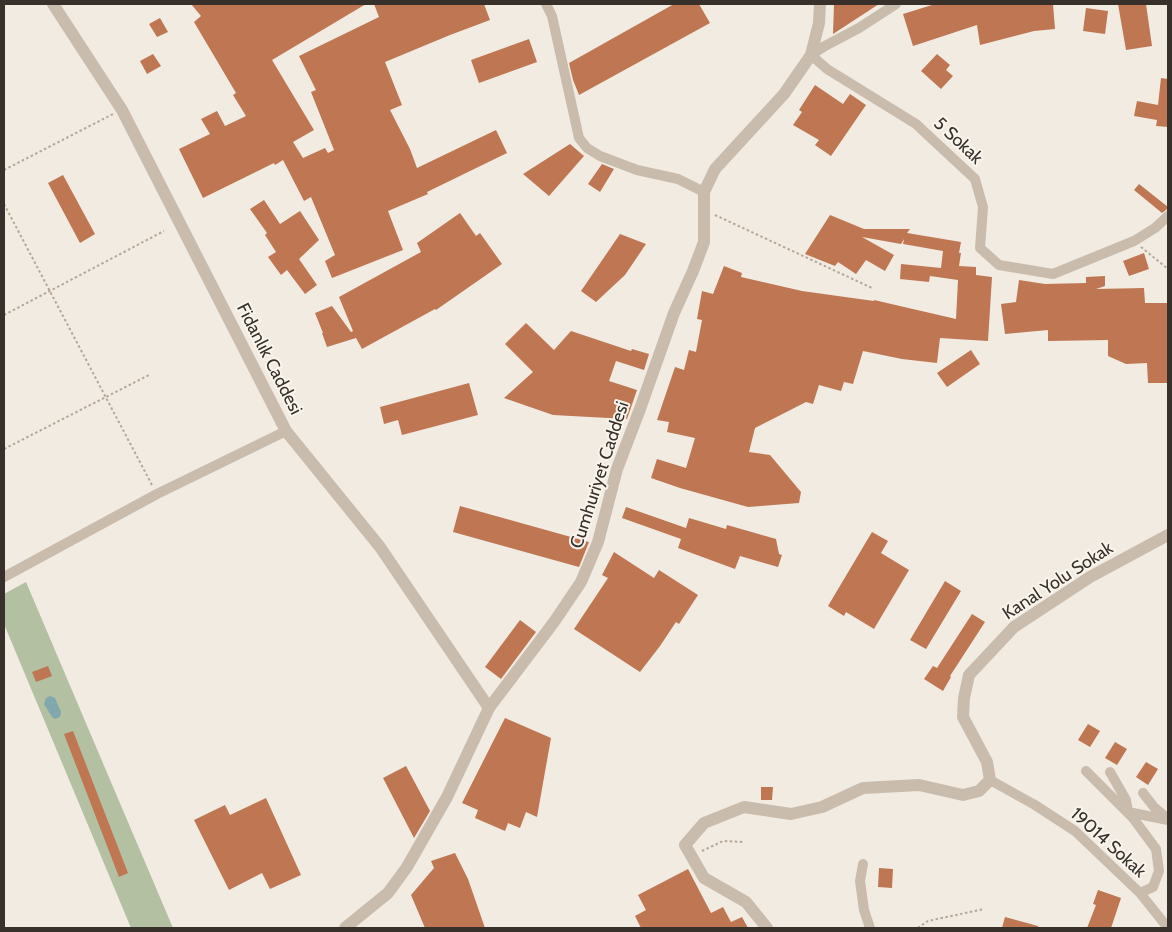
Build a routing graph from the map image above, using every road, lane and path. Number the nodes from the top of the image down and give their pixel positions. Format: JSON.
{"nodes":[{"id":1,"x":53,"y":4,"type":"edge"},
{"id":2,"x":546,"y":4,"type":"edge"},
{"id":3,"x":820,"y":4,"type":"edge"},
{"id":4,"x":896,"y":4,"type":"edge"},
{"id":5,"x":811,"y":55,"type":"junction"},
{"id":6,"x":122,"y":110,"type":"junction"},
{"id":7,"x":4,"y":170,"type":"edge"},
{"id":8,"x":704,"y":192,"type":"junction"},
{"id":9,"x":4,"y":204,"type":"edge"},
{"id":10,"x":704,"y":210,"type":"junction"},
{"id":11,"x":1168,"y":216,"type":"edge"},
{"id":12,"x":164,"y":231,"type":"dead end"},
{"id":13,"x":1134,"y":241,"type":"junction"},
{"id":14,"x":1168,"y":269,"type":"edge"},
{"id":15,"x":872,"y":288,"type":"dead end"},
{"id":16,"x":50,"y":292,"type":"junction"},
{"id":17,"x":4,"y":315,"type":"edge"},
{"id":18,"x":151,"y":374,"type":"dead end"},
{"id":19,"x":106,"y":397,"type":"junction"},
{"id":20,"x":286,"y":431,"type":"junction"},
{"id":21,"x":4,"y":450,"type":"edge"},
{"id":22,"x":157,"y":494,"type":"junction"},
{"id":23,"x":1168,"y":535,"type":"edge"},
{"id":24,"x":4,"y":577,"type":"edge"},
{"id":25,"x":488,"y":708,"type":"junction"},
{"id":26,"x":1086,"y":771,"type":"dead end"},
{"id":27,"x":1110,"y":772,"type":"dead end"},
{"id":28,"x":990,"y":780,"type":"junction"},
{"id":29,"x":1143,"y":793,"type":"dead end"},
{"id":30,"x":1128,"y":812,"type":"junction"},
{"id":31,"x":1168,"y":820,"type":"edge"},
{"id":32,"x":743,"y":842,"type":"dead end"},
{"id":33,"x":692,"y":856,"type":"junction"},
{"id":34,"x":863,"y":864,"type":"dead end"},
{"id":35,"x":1140,"y":893,"type":"junction"},
{"id":36,"x":984,"y":909,"type":"dead end"},
{"id":37,"x":345,"y":928,"type":"edge"},
{"id":38,"x":767,"y":928,"type":"edge"},
{"id":39,"x":870,"y":928,"type":"edge"},
{"id":40,"x":918,"y":928,"type":"edge"},
{"id":41,"x":1168,"y":928,"type":"edge"}],
"edges":[{"from":1,"to":6,"type":"street","name":"Fidanlık Caddesi"},
{"from":2,"to":8,"type":"street"},
{"from":3,"to":5,"type":"street","name":"Cumhuriyet Caddesi"},
{"from":4,"to":5,"type":"street"},
{"from":5,"to":8,"type":"street","name":"Cumhuriyet Caddesi"},
{"from":5,"to":13,"type":"street","name":"5 Sokak"},
{"from":6,"to":7,"type":"path"},
{"from":6,"to":20,"type":"street","name":"Fidanlık Caddesi"},
{"from":8,"to":10,"type":"street","name":"Cumhuriyet Caddesi"},
{"from":9,"to":16,"type":"path"},
{"from":10,"to":15,"type":"path"},
{"from":10,"to":25,"type":"street","name":"Cumhuriyet Caddesi"},
{"from":11,"to":13,"type":"street","name":"5 Sokak"},
{"from":12,"to":16,"type":"path"},
{"from":13,"to":14,"type":"path"},
{"from":16,"to":17,"type":"path"},
{"from":16,"to":19,"type":"path"},
{"from":18,"to":19,"type":"path"},
{"from":19,"to":21,"type":"path"},
{"from":19,"to":22,"type":"path"},
{"from":20,"to":22,"type":"street"},
{"from":20,"to":25,"type":"street","name":"Fidanlık Caddesi"},
{"from":22,"to":24,"type":"street"},
{"from":23,"to":28,"type":"street","name":"Kanal Yolu Sokak"},
{"from":25,"to":37,"type":"street","name":"Cumhuriyet Caddesi"},
{"from":26,"to":30,"type":"street"},
{"from":27,"to":30,"type":"street"},
{"from":28,"to":33,"type":"street"},
{"from":28,"to":35,"type":"street","name":"19014 Sokak"},
{"from":29,"to":31,"type":"street"},
{"from":30,"to":31,"type":"street"},
{"from":30,"to":35,"type":"street"},
{"from":32,"to":33,"type":"path"},
{"from":33,"to":38,"type":"street"},
{"from":34,"to":39,"type":"street"},
{"from":35,"to":41,"type":"street","name":"19014 Sokak"},
{"from":36,"to":40,"type":"path"}]}
